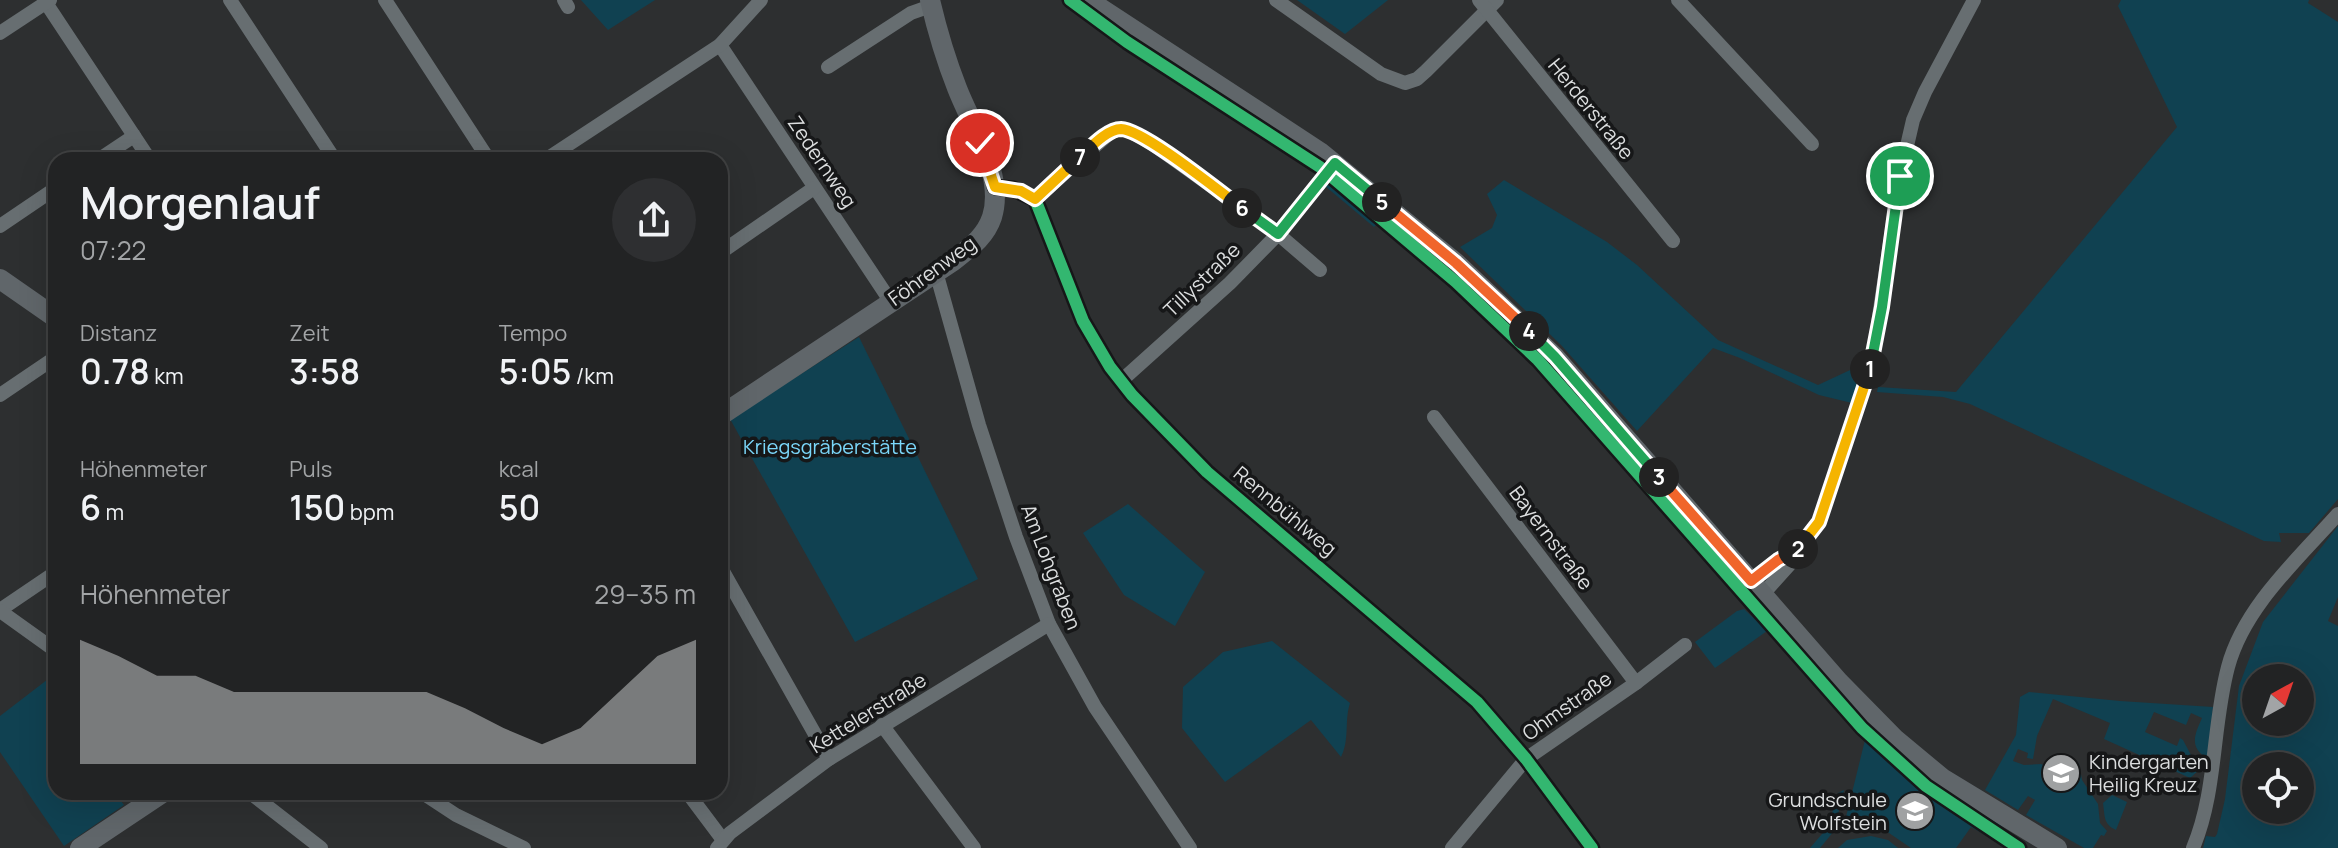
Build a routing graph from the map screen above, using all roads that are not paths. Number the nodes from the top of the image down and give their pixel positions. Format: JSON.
{"nodes":[{"id":1,"x":230,"y":0,"type":"edge"},
{"id":2,"x":385,"y":0,"type":"edge"},
{"id":3,"x":761,"y":0,"type":"edge"},
{"id":4,"x":1088,"y":0,"type":"edge"},
{"id":5,"x":1276,"y":0,"type":"edge"},
{"id":6,"x":1678,"y":0,"type":"edge"},
{"id":7,"x":1974,"y":0,"type":"edge"},
{"id":8,"x":48,"y":2,"type":"edge"},
{"id":9,"x":931,"y":3,"type":"edge"},
{"id":10,"x":1488,"y":3,"type":"edge"},
{"id":11,"x":0,"y":33,"type":"edge"},
{"id":12,"x":720,"y":45,"type":"junction"},
{"id":13,"x":828,"y":67,"type":"dead end"},
{"id":14,"x":134,"y":136,"type":"junction"},
{"id":15,"x":1812,"y":144,"type":"dead end"},
{"id":16,"x":110,"y":152,"type":"edge"},
{"id":17,"x":145,"y":152,"type":"edge"},
{"id":18,"x":330,"y":152,"type":"edge"},
{"id":19,"x":484,"y":152,"type":"edge"},
{"id":20,"x":557,"y":152,"type":"edge"},
{"id":21,"x":1335,"y":163,"type":"junction"},
{"id":22,"x":995,"y":187,"type":"junction"},
{"id":23,"x":814,"y":188,"type":"junction"},
{"id":24,"x":48,"y":193,"type":"edge"},
{"id":25,"x":1035,"y":199,"type":"junction"},
{"id":26,"x":0,"y":226,"type":"edge"},
{"id":27,"x":1278,"y":234,"type":"junction"},
{"id":28,"x":1673,"y":241,"type":"dead end"},
{"id":29,"x":728,"y":247,"type":"edge"},
{"id":30,"x":1320,"y":270,"type":"dead end"},
{"id":31,"x":936,"y":272,"type":"junction"},
{"id":32,"x":0,"y":279,"type":"edge"},
{"id":33,"x":891,"y":302,"type":"junction"},
{"id":34,"x":48,"y":312,"type":"edge"},
{"id":35,"x":48,"y":362,"type":"edge"},
{"id":36,"x":1121,"y":381,"type":"junction"},
{"id":37,"x":0,"y":395,"type":"edge"},
{"id":38,"x":728,"y":411,"type":"edge"},
{"id":39,"x":1434,"y":417,"type":"dead end"},
{"id":40,"x":2338,"y":514,"type":"edge"},
{"id":41,"x":48,"y":577,"type":"edge"},
{"id":42,"x":728,"y":580,"type":"edge"},
{"id":43,"x":1757,"y":587,"type":"junction"},
{"id":44,"x":0,"y":610,"type":"edge"},
{"id":45,"x":1049,"y":624,"type":"junction"},
{"id":46,"x":48,"y":645,"type":"edge"},
{"id":47,"x":1685,"y":645,"type":"dead end"},
{"id":48,"x":1636,"y":683,"type":"junction"},
{"id":49,"x":882,"y":725,"type":"junction"},
{"id":50,"x":829,"y":759,"type":"junction"},
{"id":51,"x":1526,"y":759,"type":"junction"},
{"id":52,"x":152,"y":800,"type":"edge"},
{"id":53,"x":259,"y":800,"type":"edge"},
{"id":54,"x":433,"y":800,"type":"edge"},
{"id":55,"x":692,"y":800,"type":"edge"},
{"id":56,"x":720,"y":844,"type":"edge"},
{"id":57,"x":81,"y":848,"type":"edge"},
{"id":58,"x":321,"y":848,"type":"edge"},
{"id":59,"x":524,"y":848,"type":"edge"},
{"id":60,"x":974,"y":848,"type":"edge"},
{"id":61,"x":1190,"y":848,"type":"edge"},
{"id":62,"x":1452,"y":848,"type":"edge"},
{"id":63,"x":1592,"y":848,"type":"edge"},
{"id":64,"x":2057,"y":848,"type":"edge"},
{"id":65,"x":2193,"y":848,"type":"edge"}],
"edges":[{"from":1,"to":18,"type":"street"},
{"from":2,"to":19,"type":"street"},
{"from":3,"to":12,"type":"street"},
{"from":4,"to":21,"type":"main road"},
{"from":5,"to":10,"type":"street"},
{"from":6,"to":15,"type":"street"},
{"from":7,"to":43,"type":"street"},
{"from":8,"to":11,"type":"street"},
{"from":8,"to":14,"type":"street"},
{"from":9,"to":13,"type":"street"},
{"from":9,"to":22,"type":"main road"},
{"from":10,"to":28,"type":"street","name":"Herderstraße"},
{"from":12,"to":20,"type":"street"},
{"from":12,"to":23,"type":"street","name":"Zedernweg"},
{"from":14,"to":16,"type":"street"},
{"from":14,"to":17,"type":"street"},
{"from":21,"to":27,"type":"street","name":"Tillystraße"},
{"from":21,"to":43,"type":"main road"},
{"from":22,"to":25,"type":"street"},
{"from":22,"to":31,"type":"main road","name":"Föhrenweg"},
{"from":23,"to":29,"type":"street"},
{"from":23,"to":33,"type":"street","name":"Zedernweg"},
{"from":24,"to":26,"type":"street"},
{"from":25,"to":27,"type":"street"},
{"from":25,"to":36,"type":"street","name":"Rennbühlweg"},
{"from":27,"to":30,"type":"street"},
{"from":27,"to":36,"type":"street","name":"Tillystraße"},
{"from":31,"to":33,"type":"main road","name":"Föhrenweg"},
{"from":31,"to":45,"type":"street","name":"Am Lohgraben"},
{"from":32,"to":34,"type":"main road"},
{"from":33,"to":38,"type":"main road","name":"Föhrenweg"},
{"from":35,"to":37,"type":"street"},
{"from":36,"to":51,"type":"street","name":"Rennbühlweg"},
{"from":39,"to":48,"type":"street","name":"Bayernstraße"},
{"from":40,"to":65,"type":"street"},
{"from":41,"to":44,"type":"street"},
{"from":42,"to":50,"type":"street"},
{"from":43,"to":64,"type":"main road"},
{"from":44,"to":46,"type":"street"},
{"from":45,"to":49,"type":"street","name":"Kettelerstraße"},
{"from":45,"to":61,"type":"street","name":"Am Lohgraben"},
{"from":47,"to":48,"type":"street","name":"Ohmstraße"},
{"from":48,"to":51,"type":"street","name":"Ohmstraße"},
{"from":49,"to":50,"type":"street","name":"Kettelerstraße"},
{"from":49,"to":60,"type":"street"},
{"from":50,"to":56,"type":"street","name":"Kettelerstraße"},
{"from":51,"to":62,"type":"street","name":"Ohmstraße"},
{"from":51,"to":63,"type":"street","name":"Rennbühlweg"},
{"from":52,"to":57,"type":"main road"},
{"from":53,"to":58,"type":"street"},
{"from":54,"to":59,"type":"street"},
{"from":55,"to":56,"type":"street"}]}
